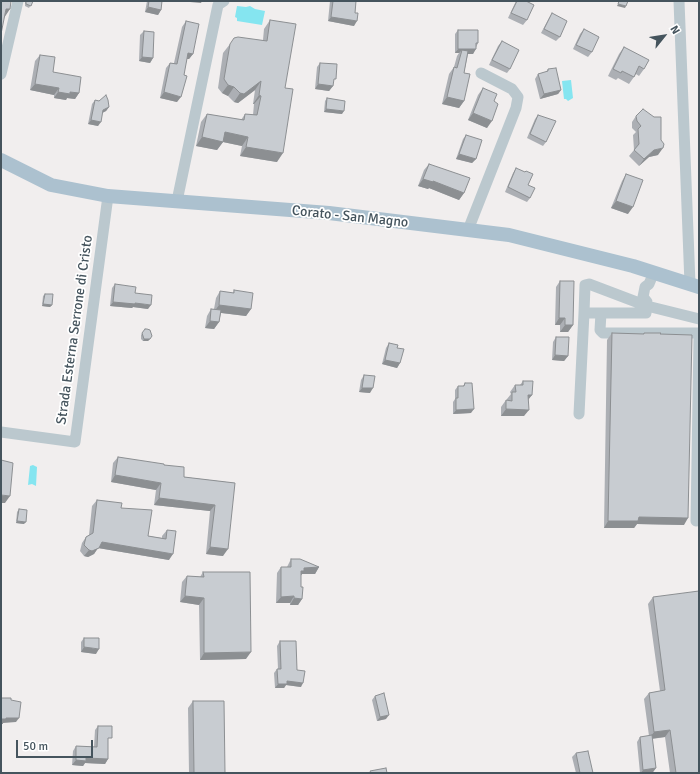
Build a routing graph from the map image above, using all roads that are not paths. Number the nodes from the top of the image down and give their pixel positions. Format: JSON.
{"nodes":[{"id":1,"x":18,"y":1,"type":"edge"},
{"id":2,"x":224,"y":1,"type":"edge"},
{"id":3,"x":679,"y":1,"type":"edge"},
{"id":4,"x":481,"y":73,"type":"dead end"},
{"id":5,"x":1,"y":74,"type":"edge"},
{"id":6,"x":1,"y":160,"type":"edge"},
{"id":7,"x":108,"y":196,"type":"junction"},
{"id":8,"x":177,"y":201,"type":"junction"},
{"id":9,"x":468,"y":230,"type":"junction"},
{"id":10,"x":651,"y":278,"type":"junction"},
{"id":11,"x":695,"y":285,"type":"edge"},
{"id":12,"x":647,"y":307,"type":"junction"},
{"id":13,"x":584,"y":313,"type":"junction"},
{"id":14,"x":601,"y":313,"type":"junction"},
{"id":15,"x":699,"y":319,"type":"edge"},
{"id":16,"x":646,"y":332,"type":"junction"},
{"id":17,"x":699,"y":333,"type":"edge"},
{"id":18,"x":699,"y":339,"type":"edge"},
{"id":19,"x":579,"y":414,"type":"dead end"},
{"id":20,"x":1,"y":432,"type":"edge"},
{"id":21,"x":696,"y":521,"type":"dead end"}],
"edges":[{"from":1,"to":5,"type":"street"},
{"from":2,"to":8,"type":"street"},
{"from":3,"to":11,"type":"street"},
{"from":4,"to":9,"type":"street"},
{"from":6,"to":7,"type":"main road","name":"Corato - San Magno"},
{"from":7,"to":8,"type":"main road","name":"Corato - San Magno"},
{"from":7,"to":20,"type":"street","name":"Strada Esterna Serrone di Cristo"},
{"from":8,"to":9,"type":"main road","name":"Corato - San Magno"},
{"from":9,"to":10,"type":"main road","name":"Corato - San Magno"},
{"from":10,"to":11,"type":"main road","name":"Corato - San Magno"},
{"from":10,"to":12,"type":"street"},
{"from":12,"to":13,"type":"street"},
{"from":12,"to":14,"type":"street"},
{"from":12,"to":15,"type":"street"},
{"from":12,"to":16,"type":"street"},
{"from":13,"to":14,"type":"street"},
{"from":13,"to":19,"type":"street"},
{"from":14,"to":16,"type":"street"},
{"from":16,"to":17,"type":"street"},
{"from":18,"to":21,"type":"street"}]}
